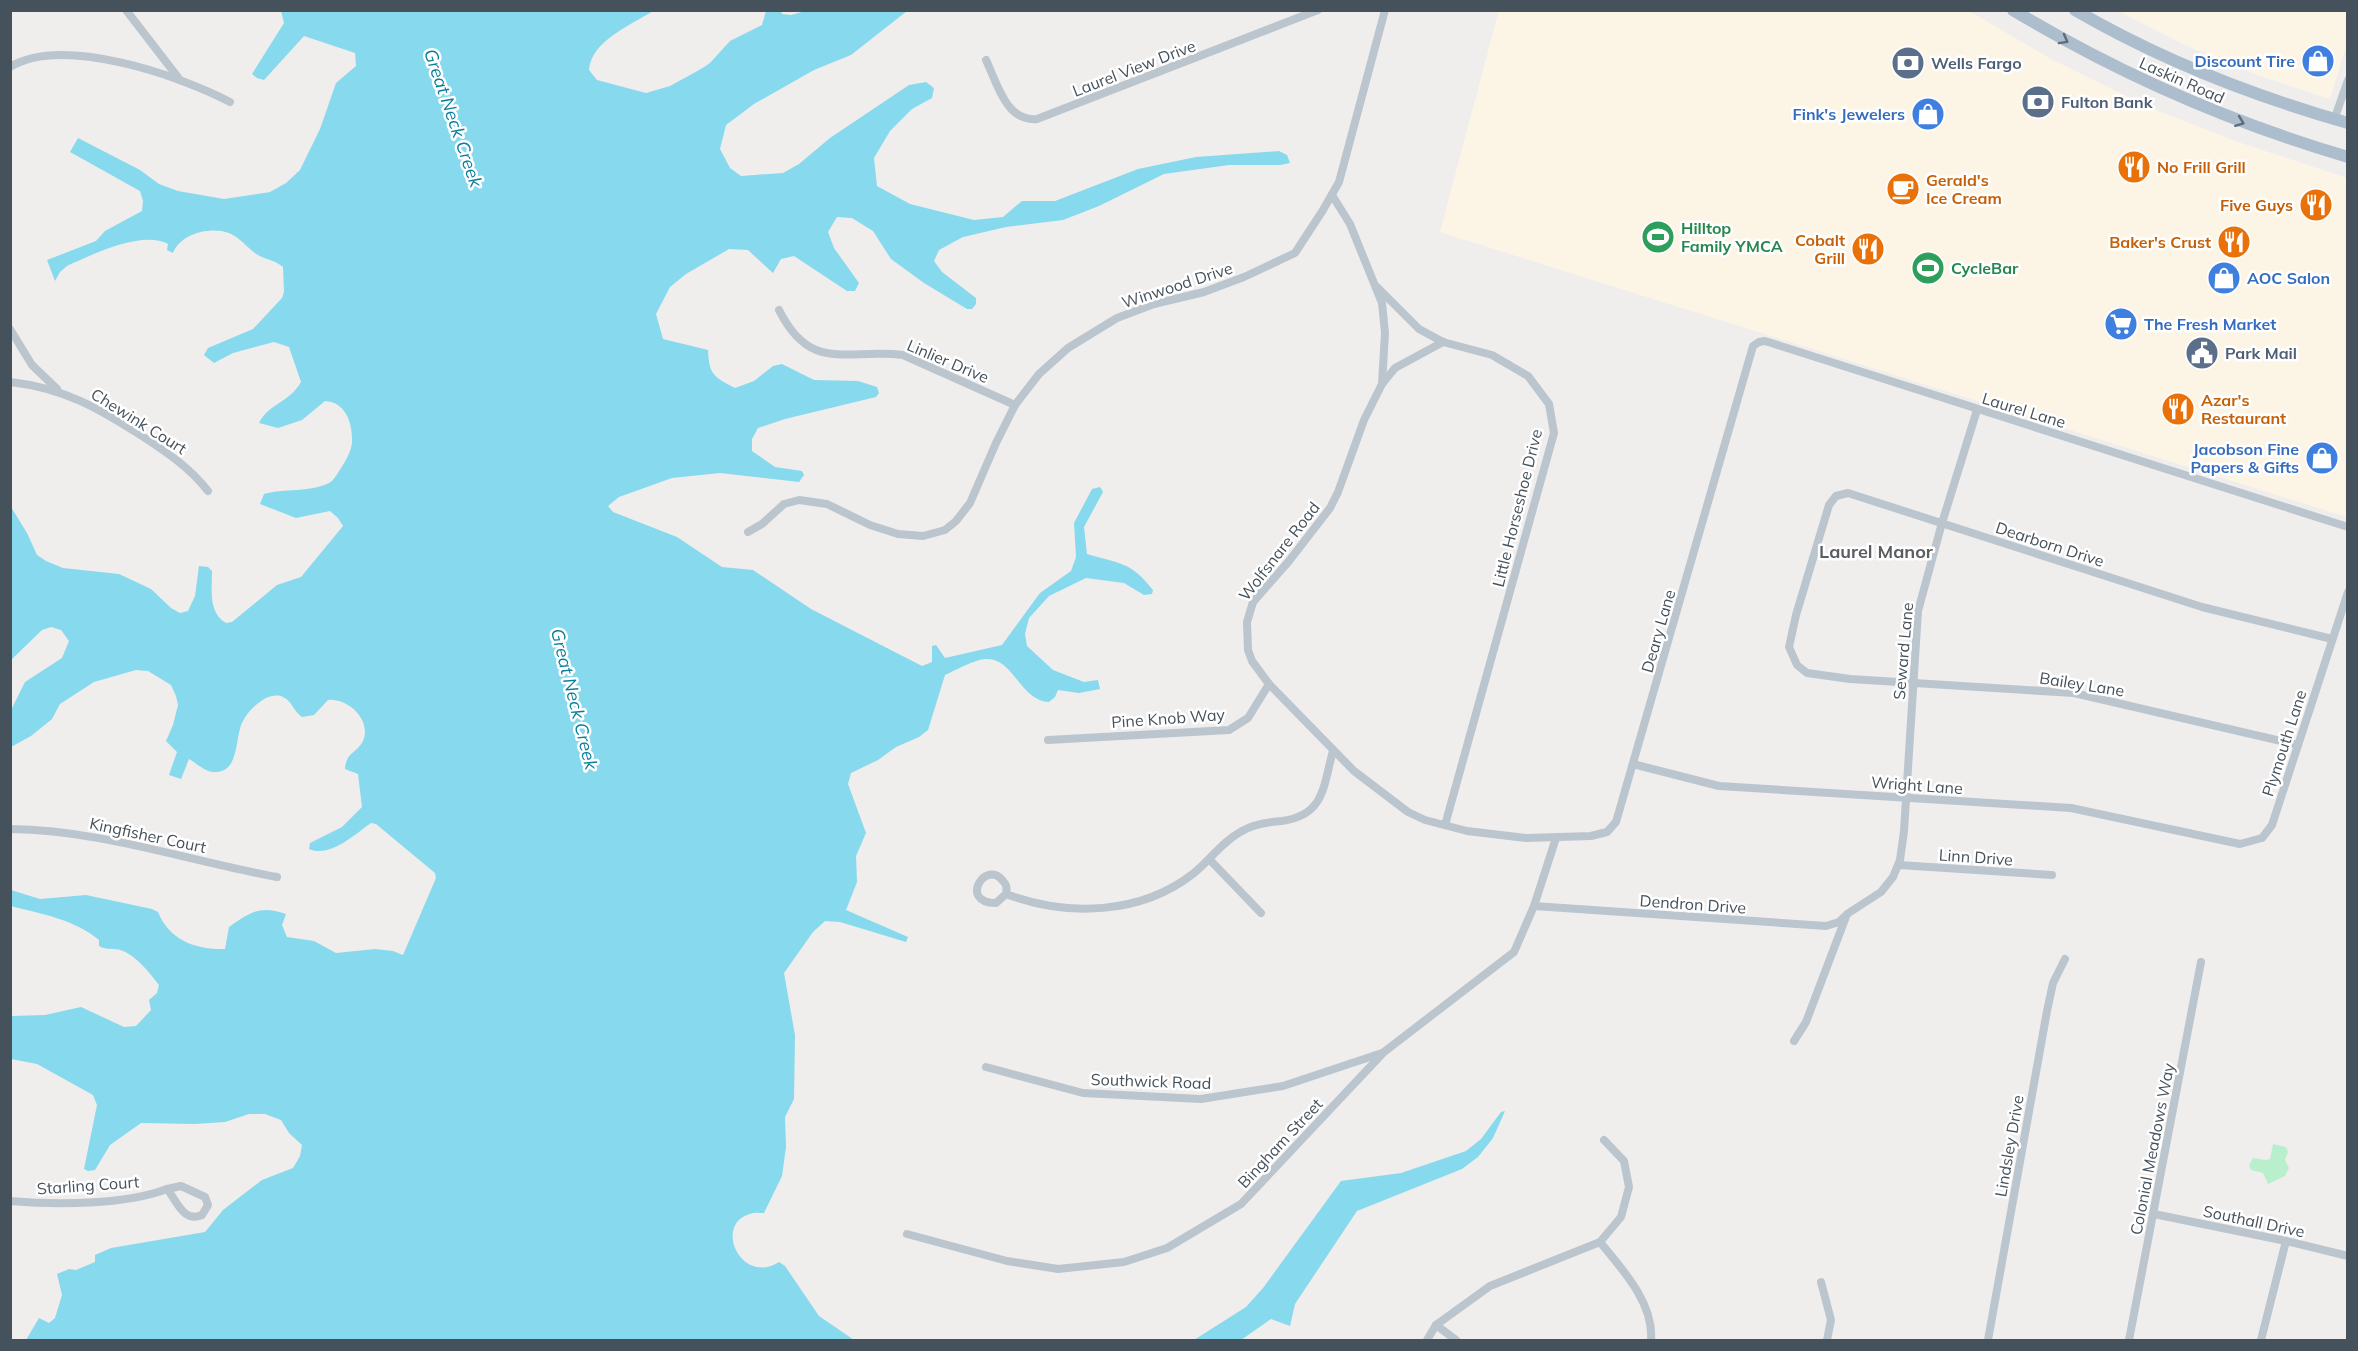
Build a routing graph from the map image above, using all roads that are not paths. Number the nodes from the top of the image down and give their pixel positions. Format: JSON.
{"nodes":[{"id":1,"x":126,"y":10,"type":"edge"},
{"id":2,"x":1318,"y":10,"type":"edge"},
{"id":3,"x":1385,"y":10,"type":"edge"},
{"id":4,"x":2013,"y":10,"type":"edge"},
{"id":5,"x":2076,"y":10,"type":"edge"},
{"id":6,"x":986,"y":60,"type":"dead end"},
{"id":7,"x":10,"y":68,"type":"edge"},
{"id":8,"x":2348,"y":80,"type":"edge"},
{"id":9,"x":181,"y":81,"type":"junction"},
{"id":10,"x":230,"y":102,"type":"dead end"},
{"id":11,"x":2334,"y":120,"type":"junction"},
{"id":12,"x":2348,"y":123,"type":"edge"},
{"id":13,"x":2348,"y":157,"type":"edge"},
{"id":14,"x":1332,"y":195,"type":"junction"},
{"id":15,"x":1376,"y":286,"type":"junction"},
{"id":16,"x":779,"y":310,"type":"dead end"},
{"id":17,"x":10,"y":328,"type":"edge"},
{"id":18,"x":1443,"y":342,"type":"junction"},
{"id":19,"x":10,"y":382,"type":"edge"},
{"id":20,"x":1382,"y":384,"type":"junction"},
{"id":21,"x":60,"y":392,"type":"junction"},
{"id":22,"x":1015,"y":405,"type":"junction"},
{"id":23,"x":1736,"y":406,"type":"joint"},
{"id":24,"x":1977,"y":410,"type":"junction"},
{"id":25,"x":208,"y":490,"type":"dead end"},
{"id":26,"x":1942,"y":523,"type":"junction"},
{"id":27,"x":2348,"y":527,"type":"edge"},
{"id":28,"x":748,"y":532,"type":"dead end"},
{"id":29,"x":1809,"y":569,"type":"joint"},
{"id":30,"x":2348,"y":592,"type":"edge"},
{"id":31,"x":2332,"y":639,"type":"junction"},
{"id":32,"x":1913,"y":683,"type":"junction"},
{"id":33,"x":1269,"y":684,"type":"junction"},
{"id":34,"x":1048,"y":740,"type":"dead end"},
{"id":35,"x":2298,"y":745,"type":"junction"},
{"id":36,"x":1333,"y":751,"type":"junction"},
{"id":37,"x":1633,"y":764,"type":"junction"},
{"id":38,"x":1906,"y":798,"type":"junction"},
{"id":39,"x":1445,"y":825,"type":"junction"},
{"id":40,"x":10,"y":829,"type":"edge"},
{"id":41,"x":2199,"y":834,"type":"joint"},
{"id":42,"x":1578,"y":837,"type":"joint"},
{"id":43,"x":1556,"y":838,"type":"junction"},
{"id":44,"x":1210,"y":860,"type":"junction"},
{"id":45,"x":1899,"y":866,"type":"junction"},
{"id":46,"x":2052,"y":875,"type":"dead end"},
{"id":47,"x":278,"y":877,"type":"dead end"},
{"id":48,"x":1006,"y":894,"type":"dead end"},
{"id":49,"x":1534,"y":906,"type":"junction"},
{"id":50,"x":1261,"y":913,"type":"dead end"},
{"id":51,"x":1847,"y":914,"type":"junction"},
{"id":52,"x":2065,"y":959,"type":"dead end"},
{"id":53,"x":2201,"y":962,"type":"dead end"},
{"id":54,"x":1794,"y":1041,"type":"dead end"},
{"id":55,"x":1384,"y":1053,"type":"junction"},
{"id":56,"x":986,"y":1067,"type":"dead end"},
{"id":57,"x":1604,"y":1140,"type":"dead end"},
{"id":58,"x":167,"y":1189,"type":"junction"},
{"id":59,"x":10,"y":1202,"type":"edge"},
{"id":60,"x":2154,"y":1214,"type":"junction"},
{"id":61,"x":907,"y":1234,"type":"dead end"},
{"id":62,"x":2286,"y":1241,"type":"junction"},
{"id":63,"x":1600,"y":1242,"type":"junction"},
{"id":64,"x":2348,"y":1256,"type":"edge"},
{"id":65,"x":1821,"y":1282,"type":"dead end"},
{"id":66,"x":1436,"y":1325,"type":"junction"},
{"id":67,"x":1427,"y":1341,"type":"edge"},
{"id":68,"x":1456,"y":1341,"type":"edge"},
{"id":69,"x":1651,"y":1341,"type":"edge"},
{"id":70,"x":1827,"y":1341,"type":"edge"},
{"id":71,"x":1988,"y":1341,"type":"edge"},
{"id":72,"x":2129,"y":1341,"type":"edge"},
{"id":73,"x":2261,"y":1341,"type":"edge"}],
"edges":[{"from":1,"to":9,"type":"street"},
{"from":2,"to":6,"type":"street","name":"Laurel View Drive"},
{"from":3,"to":14,"type":"street","name":"Winwood Drive"},
{"from":4,"to":13,"type":"main road","name":"Laskin Road","one_way":true},
{"from":5,"to":11,"type":"main road","name":"Laskin Road"},
{"from":7,"to":9,"type":"street"},
{"from":8,"to":11,"type":"street"},
{"from":9,"to":10,"type":"street"},
{"from":11,"to":12,"type":"main road","name":"Laskin Road"},
{"from":14,"to":15,"type":"street","name":"Wolfsnare Road"},
{"from":14,"to":22,"type":"street","name":"Winwood Drive"},
{"from":15,"to":18,"type":"street","name":"Little Horseshoe Drive"},
{"from":15,"to":20,"type":"street","name":"Wolfsnare Road"},
{"from":16,"to":22,"type":"street","name":"Linlier Drive"},
{"from":17,"to":21,"type":"street"},
{"from":18,"to":20,"type":"street"},
{"from":18,"to":39,"type":"street","name":"Little Horseshoe Drive"},
{"from":19,"to":21,"type":"street","name":"Chewink Court"},
{"from":20,"to":33,"type":"street","name":"Wolfsnare Road"},
{"from":21,"to":25,"type":"street","name":"Chewink Court"},
{"from":22,"to":28,"type":"street","name":"Winwood Drive"},
{"from":23,"to":24,"type":"street","name":"Laurel Lane"},
{"from":23,"to":37,"type":"street","name":"Deary Lane"},
{"from":24,"to":26,"type":"street","name":"Seward Lane"},
{"from":24,"to":27,"type":"street","name":"Laurel Lane"},
{"from":26,"to":29,"type":"street","name":"Dearborn Drive"},
{"from":26,"to":31,"type":"street","name":"Dearborn Drive"},
{"from":26,"to":32,"type":"street","name":"Seward Lane"},
{"from":29,"to":32,"type":"street","name":"Bailey Lane"},
{"from":30,"to":31,"type":"street","name":"Plymouth Lane"},
{"from":31,"to":35,"type":"street","name":"Plymouth Lane"},
{"from":32,"to":35,"type":"street","name":"Bailey Lane"},
{"from":32,"to":38,"type":"street","name":"Seward Lane"},
{"from":33,"to":34,"type":"street","name":"Pine Knob Way"},
{"from":33,"to":36,"type":"street","name":"Wolfsnare Road"},
{"from":35,"to":41,"type":"street","name":"Plymouth Lane"},
{"from":36,"to":39,"type":"street","name":"Wolfsnare Road"},
{"from":36,"to":44,"type":"street"},
{"from":37,"to":38,"type":"street","name":"Wright Lane"},
{"from":37,"to":42,"type":"street","name":"Deary Lane"},
{"from":38,"to":41,"type":"street","name":"Wright Lane"},
{"from":38,"to":45,"type":"street","name":"Seward Lane"},
{"from":39,"to":43,"type":"street","name":"Wolfsnare Road"},
{"from":40,"to":47,"type":"street","name":"Kingfisher Court"},
{"from":42,"to":43,"type":"street","name":"Wolfsnare Road"},
{"from":43,"to":49,"type":"street","name":"Bingham Street"},
{"from":44,"to":48,"type":"street"},
{"from":44,"to":50,"type":"street"},
{"from":45,"to":46,"type":"street","name":"Linn Drive"},
{"from":45,"to":51,"type":"street","name":"Dendron Drive"},
{"from":49,"to":51,"type":"street","name":"Dendron Drive"},
{"from":49,"to":55,"type":"street","name":"Bingham Street"},
{"from":51,"to":54,"type":"street"},
{"from":52,"to":71,"type":"street","name":"Lindsley Drive"},
{"from":53,"to":60,"type":"street","name":"Colonial Meadows Way"},
{"from":55,"to":56,"type":"street","name":"Southwick Road"},
{"from":55,"to":61,"type":"street","name":"Bingham Street"},
{"from":57,"to":63,"type":"street"},
{"from":58,"to":58,"type":"street","name":"Starling Court"},
{"from":58,"to":59,"type":"street","name":"Starling Court"},
{"from":60,"to":62,"type":"street","name":"Southall Drive"},
{"from":60,"to":72,"type":"street","name":"Colonial Meadows Way"},
{"from":62,"to":64,"type":"street","name":"Southall Drive"},
{"from":62,"to":73,"type":"street"},
{"from":63,"to":66,"type":"street"},
{"from":63,"to":69,"type":"street"},
{"from":65,"to":70,"type":"street"},
{"from":66,"to":67,"type":"street"},
{"from":66,"to":68,"type":"street"}]}
